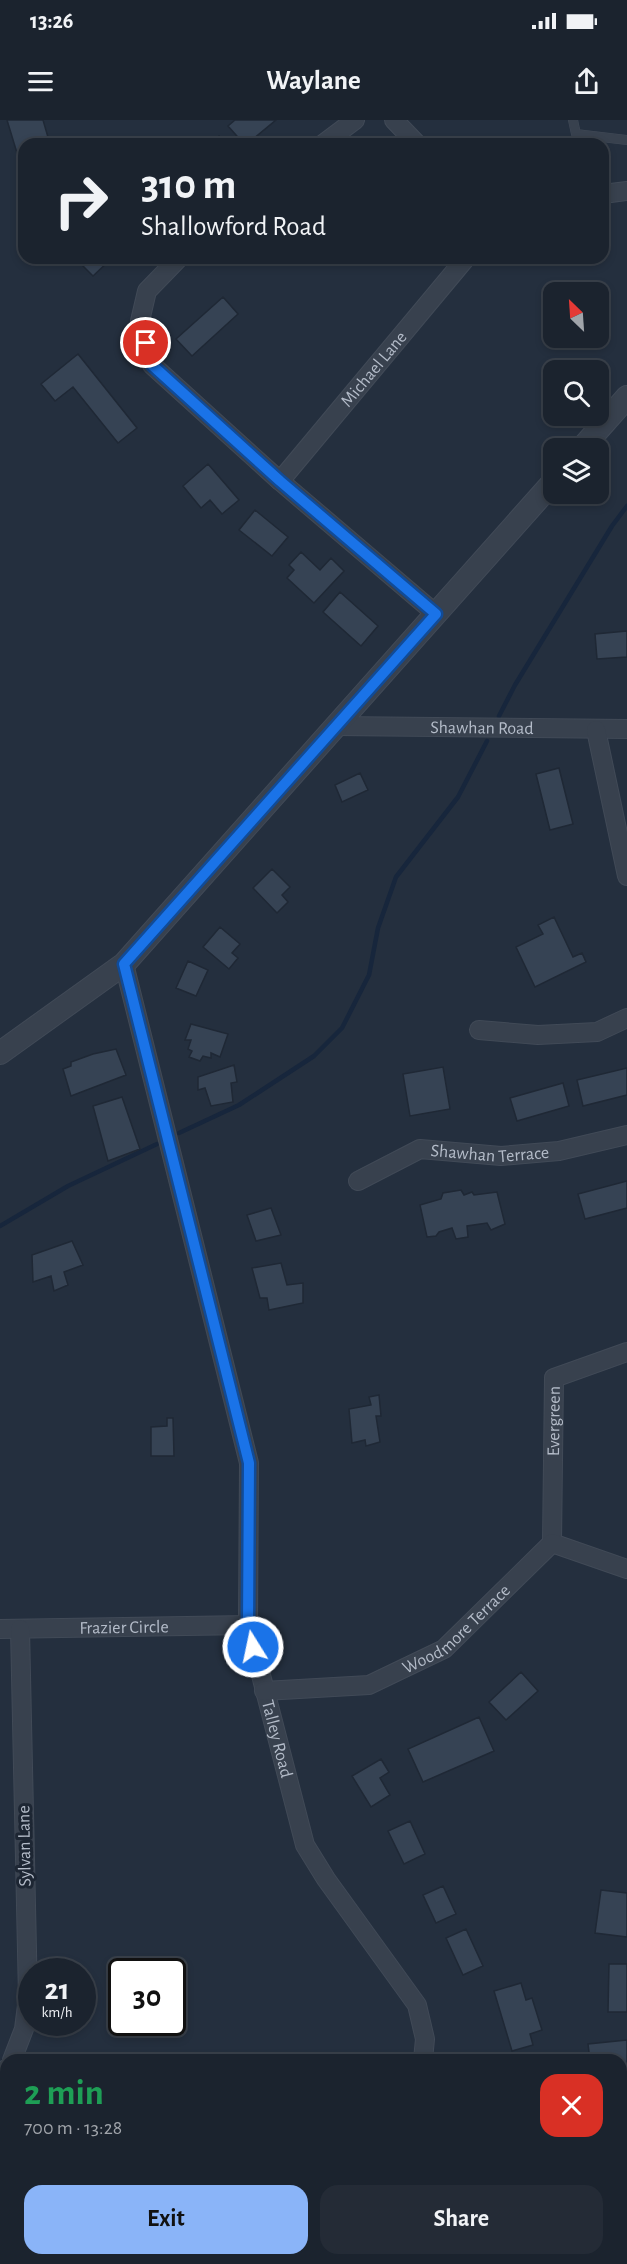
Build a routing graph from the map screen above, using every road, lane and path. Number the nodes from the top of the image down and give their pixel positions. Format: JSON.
{"nodes":[{"id":1,"x":355,"y":120,"type":"edge"},
{"id":2,"x":394,"y":120,"type":"edge"},
{"id":3,"x":573,"y":120,"type":"edge"},
{"id":4,"x":330,"y":138,"type":"edge"},
{"id":5,"x":411,"y":138,"type":"edge"},
{"id":6,"x":627,"y":140,"type":"edge"},
{"id":7,"x":627,"y":190,"type":"edge"},
{"id":8,"x":609,"y":193,"type":"edge"},
{"id":9,"x":173,"y":264,"type":"edge"},
{"id":10,"x":461,"y":264,"type":"edge"},
{"id":11,"x":627,"y":397,"type":"edge"},
{"id":12,"x":591,"y":438,"type":"edge"},
{"id":13,"x":280,"y":481,"type":"junction"},
{"id":14,"x":543,"y":493,"type":"edge"},
{"id":15,"x":436,"y":614,"type":"junction"},
{"id":16,"x":336,"y":726,"type":"junction"},
{"id":17,"x":627,"y":729,"type":"edge"},
{"id":18,"x":596,"y":730,"type":"junction"},
{"id":19,"x":627,"y":876,"type":"edge"},
{"id":20,"x":124,"y":964,"type":"junction"},
{"id":21,"x":627,"y":1018,"type":"edge"},
{"id":22,"x":479,"y":1030,"type":"dead end"},
{"id":23,"x":0,"y":1053,"type":"edge"},
{"id":24,"x":627,"y":1135,"type":"edge"},
{"id":25,"x":358,"y":1181,"type":"dead end"},
{"id":26,"x":627,"y":1352,"type":"edge"},
{"id":27,"x":552,"y":1543,"type":"junction"},
{"id":28,"x":627,"y":1569,"type":"edge"},
{"id":29,"x":248,"y":1625,"type":"junction"},
{"id":30,"x":0,"y":1629,"type":"edge"},
{"id":31,"x":20,"y":1629,"type":"junction"},
{"id":32,"x":264,"y":1690,"type":"junction"},
{"id":33,"x":14,"y":2054,"type":"edge"},
{"id":34,"x":424,"y":2054,"type":"edge"}],
"edges":[{"from":1,"to":4,"type":"street"},
{"from":2,"to":5,"type":"street"},
{"from":3,"to":6,"type":"lane"},
{"from":7,"to":8,"type":"street"},
{"from":9,"to":13,"type":"street"},
{"from":10,"to":13,"type":"street","name":"Michael Lane"},
{"from":11,"to":12,"type":"street"},
{"from":13,"to":15,"type":"street"},
{"from":14,"to":15,"type":"street"},
{"from":15,"to":16,"type":"street"},
{"from":16,"to":18,"type":"street","name":"Shawhan Road"},
{"from":16,"to":20,"type":"street"},
{"from":17,"to":18,"type":"street","name":"Shawhan Road"},
{"from":18,"to":19,"type":"street"},
{"from":20,"to":23,"type":"street"},
{"from":20,"to":29,"type":"street","name":"Talley Road"},
{"from":21,"to":22,"type":"street"},
{"from":24,"to":25,"type":"street","name":"Shawhan Terrace"},
{"from":26,"to":27,"type":"street","name":"Evergreen"},
{"from":27,"to":28,"type":"street"},
{"from":27,"to":32,"type":"street","name":"Woodmore Terrace"},
{"from":29,"to":31,"type":"street","name":"Frazier Circle"},
{"from":29,"to":32,"type":"street","name":"Talley Road"},
{"from":30,"to":31,"type":"street","name":"Frazier Circle"},
{"from":31,"to":33,"type":"street","name":"Sylvan Lane"},
{"from":32,"to":34,"type":"street","name":"Talley Road"}]}
